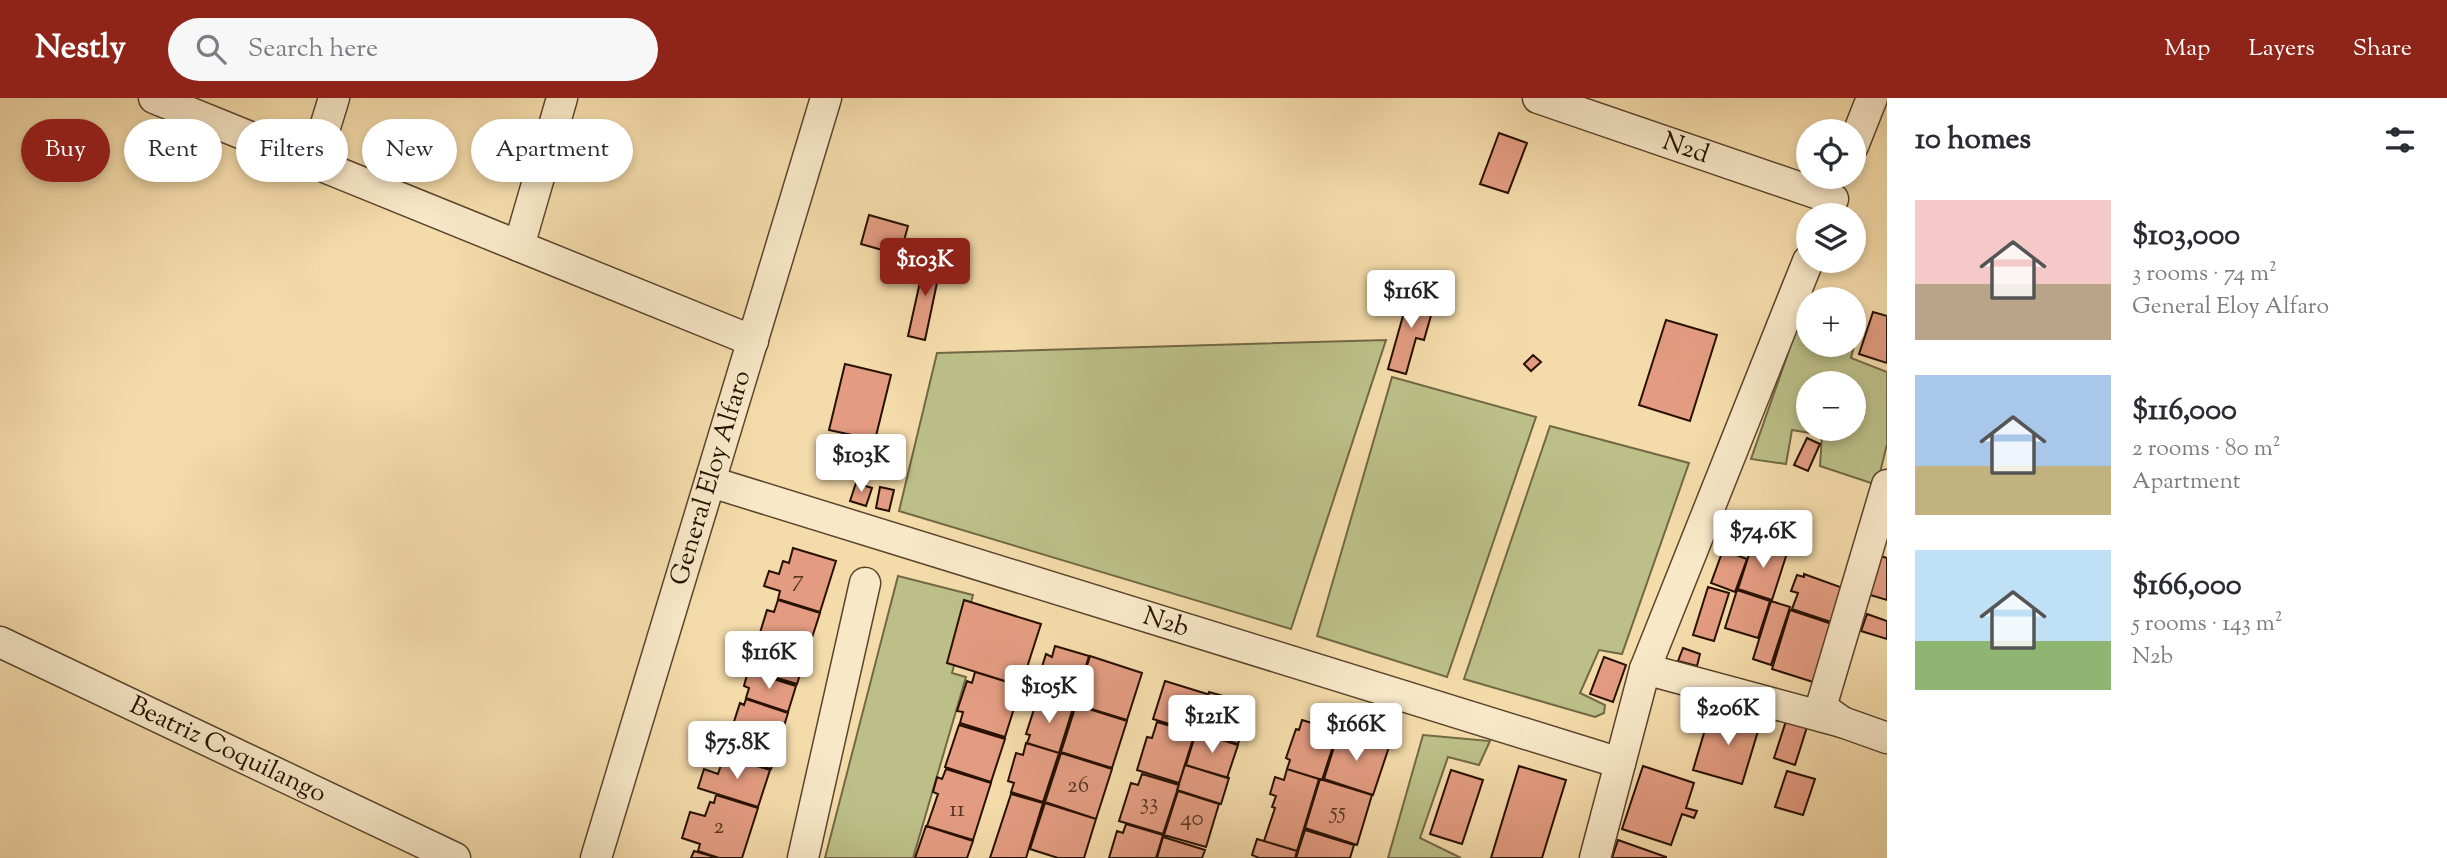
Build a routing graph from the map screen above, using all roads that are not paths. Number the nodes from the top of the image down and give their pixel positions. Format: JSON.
{"nodes":[{"id":1,"x":154,"y":98,"type":"edge"},
{"id":2,"x":334,"y":98,"type":"edge"},
{"id":3,"x":562,"y":98,"type":"edge"},
{"id":4,"x":826,"y":98,"type":"edge"},
{"id":5,"x":1538,"y":98,"type":"edge"},
{"id":6,"x":1872,"y":98,"type":"edge"},
{"id":7,"x":328,"y":119,"type":"edge"},
{"id":8,"x":1864,"y":119,"type":"edge"},
{"id":9,"x":236,"y":131,"type":"edge"},
{"id":10,"x":348,"y":177,"type":"edge"},
{"id":11,"x":1834,"y":197,"type":"edge"},
{"id":12,"x":519,"y":246,"type":"junction"},
{"id":13,"x":1803,"y":273,"type":"edge"},
{"id":14,"x":753,"y":341,"type":"junction"},
{"id":15,"x":711,"y":482,"type":"junction"},
{"id":16,"x":1887,"y":485,"type":"edge"},
{"id":17,"x":865,"y":583,"type":"dead end"},
{"id":18,"x":0,"y":642,"type":"edge"},
{"id":19,"x":1645,"y":669,"type":"junction"},
{"id":20,"x":1842,"y":722,"type":"junction"},
{"id":21,"x":1887,"y":738,"type":"edge"},
{"id":22,"x":1620,"y":763,"type":"junction"},
{"id":23,"x":456,"y":858,"type":"edge"},
{"id":24,"x":596,"y":858,"type":"edge"},
{"id":25,"x":803,"y":858,"type":"edge"},
{"id":26,"x":1595,"y":858,"type":"edge"}],
"edges":[{"from":1,"to":9,"type":"street"},
{"from":2,"to":7,"type":"street"},
{"from":3,"to":12,"type":"street"},
{"from":4,"to":14,"type":"street","name":"General Eloy Alfaro"},
{"from":5,"to":11,"type":"street","name":"N2d"},
{"from":6,"to":8,"type":"street"},
{"from":10,"to":12,"type":"street"},
{"from":12,"to":14,"type":"street"},
{"from":13,"to":19,"type":"street"},
{"from":14,"to":15,"type":"street","name":"General Eloy Alfaro"},
{"from":15,"to":22,"type":"street","name":"N2b"},
{"from":15,"to":24,"type":"street","name":"General Eloy Alfaro"},
{"from":16,"to":20,"type":"street"},
{"from":17,"to":25,"type":"street"},
{"from":18,"to":23,"type":"street","name":"Beatriz Coquilango"},
{"from":19,"to":20,"type":"street"},
{"from":19,"to":22,"type":"street"},
{"from":20,"to":21,"type":"street"},
{"from":22,"to":26,"type":"street"}]}
